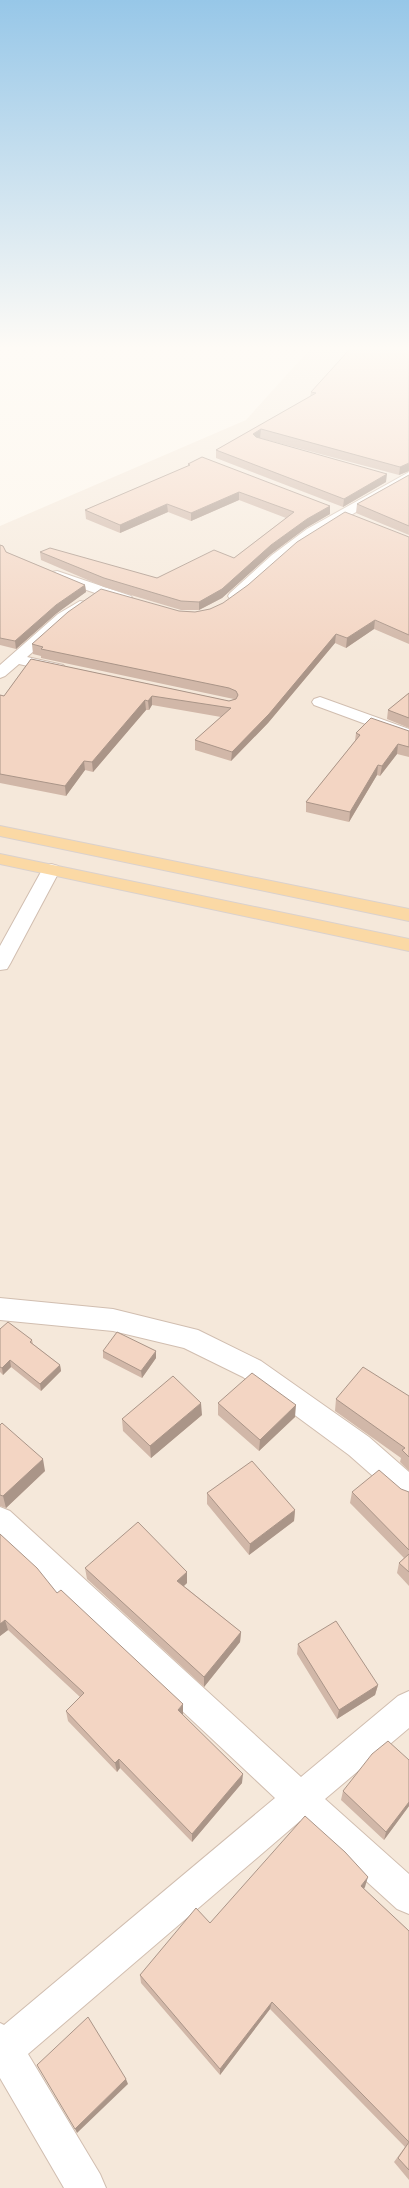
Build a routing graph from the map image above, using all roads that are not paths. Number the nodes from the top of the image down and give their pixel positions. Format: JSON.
{"nodes":[{"id":1,"x":386,"y":477,"type":"edge"},
{"id":2,"x":405,"y":479,"type":"edge"},
{"id":3,"x":330,"y":508,"type":"edge"},
{"id":4,"x":344,"y":514,"type":"junction"},
{"id":5,"x":358,"y":520,"type":"edge"},
{"id":6,"x":44,"y":569,"type":"edge"},
{"id":7,"x":99,"y":591,"type":"junction"},
{"id":8,"x":135,"y":602,"type":"edge"},
{"id":9,"x":223,"y":605,"type":"edge"},
{"id":10,"x":16,"y":659,"type":"junction"},
{"id":11,"x":74,"y":671,"type":"edge"},
{"id":12,"x":0,"y":673,"type":"edge"},
{"id":13,"x":320,"y":702,"type":"dead end"},
{"id":14,"x":409,"y":735,"type":"edge"},
{"id":15,"x":0,"y":831,"type":"edge"},
{"id":16,"x":0,"y":859,"type":"edge"},
{"id":17,"x":51,"y":870,"type":"junction"},
{"id":18,"x":409,"y":915,"type":"edge"},
{"id":19,"x":409,"y":945,"type":"edge"},
{"id":20,"x":0,"y":964,"type":"edge"},
{"id":21,"x":0,"y":1309,"type":"edge"},
{"id":22,"x":409,"y":1490,"type":"edge"},
{"id":23,"x":0,"y":1521,"type":"edge"},
{"id":24,"x":409,"y":1707,"type":"edge"},
{"id":25,"x":300,"y":1799,"type":"junction"},
{"id":26,"x":409,"y":1897,"type":"edge"},
{"id":27,"x":2,"y":2048,"type":"edge"},
{"id":28,"x":86,"y":2188,"type":"edge"}],
"edges":[{"from":1,"to":2,"type":"street"},
{"from":2,"to":4,"type":"street"},
{"from":3,"to":4,"type":"street"},
{"from":4,"to":5,"type":"street"},
{"from":4,"to":9,"type":"street"},
{"from":6,"to":7,"type":"street"},
{"from":7,"to":8,"type":"street"},
{"from":7,"to":10,"type":"street"},
{"from":10,"to":11,"type":"street"},
{"from":10,"to":12,"type":"street"},
{"from":13,"to":14,"type":"street"},
{"from":15,"to":18,"type":"main road"},
{"from":16,"to":17,"type":"main road"},
{"from":17,"to":19,"type":"main road"},
{"from":17,"to":20,"type":"street"},
{"from":21,"to":22,"type":"street"},
{"from":23,"to":25,"type":"street"},
{"from":24,"to":25,"type":"street"},
{"from":25,"to":26,"type":"street"},
{"from":25,"to":27,"type":"street"},
{"from":27,"to":28,"type":"street"}]}
